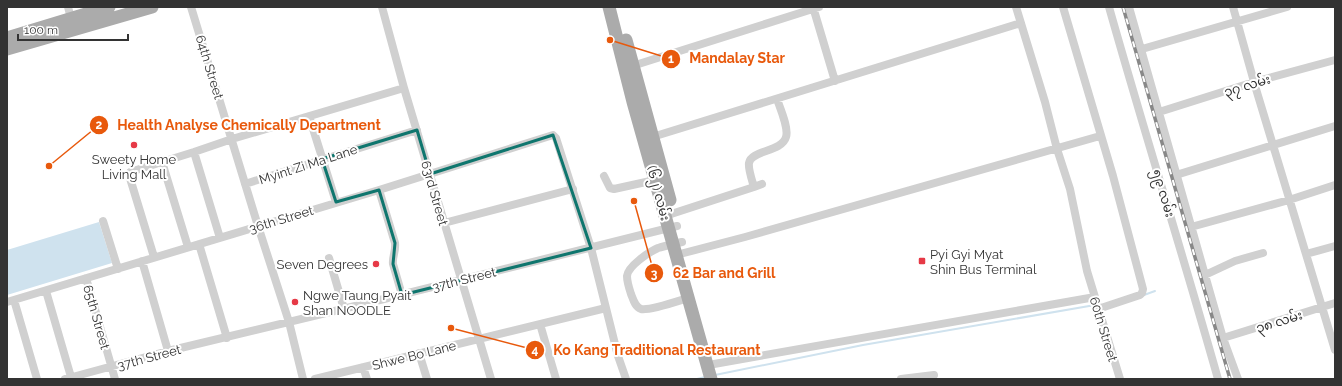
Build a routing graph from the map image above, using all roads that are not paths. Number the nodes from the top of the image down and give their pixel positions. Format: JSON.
{"nodes":[{"id":1,"x":109,"y":7,"type":"edge"},
{"id":2,"x":152,"y":7,"type":"edge"},
{"id":3,"x":191,"y":7,"type":"edge"},
{"id":4,"x":382,"y":7,"type":"edge"},
{"id":5,"x":609,"y":7,"type":"edge"},
{"id":6,"x":618,"y":7,"type":"edge"},
{"id":7,"x":1016,"y":7,"type":"edge"},
{"id":8,"x":1063,"y":7,"type":"edge"},
{"id":9,"x":1109,"y":7,"type":"edge"},
{"id":10,"x":1129,"y":7,"type":"edge"},
{"id":11,"x":1233,"y":7,"type":"edge"},
{"id":12,"x":1287,"y":7,"type":"edge"},
{"id":13,"x":815,"y":8,"type":"edge"},
{"id":14,"x":71,"y":18,"type":"edge"},
{"id":15,"x":1237,"y":21,"type":"junction"},
{"id":16,"x":1021,"y":23,"type":"junction"},
{"id":17,"x":7,"y":38,"type":"edge"},
{"id":18,"x":7,"y":49,"type":"edge"},
{"id":19,"x":1142,"y":49,"type":"junction"},
{"id":20,"x":1335,"y":60,"type":"edge"},
{"id":21,"x":629,"y":67,"type":"junction"},
{"id":22,"x":835,"y":81,"type":"junction"},
{"id":23,"x":1254,"y":82,"type":"junction"},
{"id":24,"x":404,"y":88,"type":"junction"},
{"id":25,"x":777,"y":99,"type":"junction"},
{"id":26,"x":1159,"y":112,"type":"junction"},
{"id":27,"x":309,"y":116,"type":"junction"},
{"id":28,"x":1335,"y":126,"type":"edge"},
{"id":29,"x":417,"y":130,"type":"junction"},
{"id":30,"x":1100,"y":136,"type":"junction"},
{"id":31,"x":649,"y":138,"type":"junction"},
{"id":32,"x":232,"y":139,"type":"junction"},
{"id":33,"x":1273,"y":144,"type":"junction"},
{"id":34,"x":1057,"y":149,"type":"junction"},
{"id":35,"x":194,"y":152,"type":"junction"},
{"id":36,"x":322,"y":159,"type":"junction"},
{"id":37,"x":162,"y":162,"type":"junction"},
{"id":38,"x":430,"y":174,"type":"junction"},
{"id":39,"x":1176,"y":175,"type":"junction"},
{"id":40,"x":604,"y":176,"type":"dead end"},
{"id":41,"x":655,"y":180,"type":"junction"},
{"id":42,"x":245,"y":184,"type":"junction"},
{"id":43,"x":1335,"y":185,"type":"edge"},
{"id":44,"x":573,"y":189,"type":"junction"},
{"id":45,"x":379,"y":190,"type":"junction"},
{"id":46,"x":1289,"y":200,"type":"junction"},
{"id":47,"x":336,"y":202,"type":"junction"},
{"id":48,"x":671,"y":220,"type":"junction"},
{"id":49,"x":103,"y":221,"type":"dead end"},
{"id":50,"x":444,"y":223,"type":"junction"},
{"id":51,"x":258,"y":226,"type":"junction"},
{"id":52,"x":1191,"y":227,"type":"junction"},
{"id":53,"x":220,"y":238,"type":"junction"},
{"id":54,"x":199,"y":244,"type":"junction"},
{"id":55,"x":1335,"y":246,"type":"edge"},
{"id":56,"x":188,"y":247,"type":"junction"},
{"id":57,"x":591,"y":248,"type":"junction"},
{"id":58,"x":679,"y":248,"type":"junction"},
{"id":59,"x":1263,"y":253,"type":"dead end"},
{"id":60,"x":1306,"y":254,"type":"junction"},
{"id":61,"x":154,"y":258,"type":"junction"},
{"id":62,"x":329,"y":258,"type":"dead end"},
{"id":63,"x":142,"y":261,"type":"junction"},
{"id":64,"x":118,"y":269,"type":"junction"},
{"id":65,"x":1205,"y":275,"type":"junction"},
{"id":66,"x":86,"y":278,"type":"junction"},
{"id":67,"x":460,"y":279,"type":"junction"},
{"id":68,"x":46,"y":291,"type":"junction"},
{"id":69,"x":402,"y":295,"type":"junction"},
{"id":70,"x":688,"y":298,"type":"junction"},
{"id":71,"x":11,"y":301,"type":"edge"},
{"id":72,"x":1335,"y":303,"type":"edge"},
{"id":73,"x":1097,"y":304,"type":"junction"},
{"id":74,"x":1323,"y":307,"type":"junction"},
{"id":75,"x":606,"y":308,"type":"junction"},
{"id":76,"x":344,"y":309,"type":"junction"},
{"id":77,"x":289,"y":322,"type":"junction"},
{"id":78,"x":540,"y":324,"type":"junction"},
{"id":79,"x":227,"y":338,"type":"junction"},
{"id":80,"x":1223,"y":338,"type":"junction"},
{"id":81,"x":479,"y":339,"type":"junction"},
{"id":82,"x":1335,"y":350,"type":"edge"},
{"id":83,"x":168,"y":352,"type":"junction"},
{"id":84,"x":419,"y":353,"type":"junction"},
{"id":85,"x":112,"y":367,"type":"junction"},
{"id":86,"x":363,"y":367,"type":"junction"},
{"id":87,"x":713,"y":374,"type":"edge"},
{"id":88,"x":934,"y":375,"type":"dead end"},
{"id":89,"x":68,"y":378,"type":"edge"},
{"id":90,"x":37,"y":379,"type":"edge"},
{"id":91,"x":115,"y":379,"type":"edge"},
{"id":92,"x":303,"y":379,"type":"edge"},
{"id":93,"x":315,"y":379,"type":"edge"},
{"id":94,"x":367,"y":379,"type":"edge"},
{"id":95,"x":427,"y":379,"type":"edge"},
{"id":96,"x":491,"y":379,"type":"edge"},
{"id":97,"x":556,"y":379,"type":"edge"},
{"id":98,"x":626,"y":379,"type":"edge"},
{"id":99,"x":901,"y":379,"type":"edge"},
{"id":100,"x":1120,"y":379,"type":"edge"},
{"id":101,"x":1218,"y":379,"type":"edge"},
{"id":102,"x":1238,"y":379,"type":"edge"}],
"edges":[{"from":1,"to":14,"type":"main road"},
{"from":2,"to":14,"type":"main road"},
{"from":3,"to":32,"type":"street","name":"64th Street"},
{"from":4,"to":24,"type":"street","name":"63rd Street"},
{"from":5,"to":21,"type":"main road","name":"(၆၂) လမ်း"},
{"from":6,"to":21,"type":"main road","name":"(၆၂) လမ်း"},
{"from":7,"to":16,"type":"street","name":"60th Street"},
{"from":8,"to":30,"type":"street"},
{"from":9,"to":101,"type":"street","name":"၅၉ လမ်း"},
{"from":10,"to":19,"type":"street"},
{"from":11,"to":15,"type":"street"},
{"from":12,"to":15,"type":"street"},
{"from":13,"to":21,"type":"street"},
{"from":13,"to":22,"type":"street"},
{"from":14,"to":17,"type":"main road"},
{"from":14,"to":18,"type":"main road"},
{"from":15,"to":19,"type":"street"},
{"from":15,"to":23,"type":"street"},
{"from":16,"to":22,"type":"street"},
{"from":16,"to":34,"type":"street","name":"60th Street"},
{"from":19,"to":26,"type":"street"},
{"from":20,"to":23,"type":"street","name":"၃၇ လမ်း"},
{"from":21,"to":31,"type":"main road","name":"(၆၂) လမ်း"},
{"from":22,"to":25,"type":"street"},
{"from":23,"to":26,"type":"street","name":"၃၇ လမ်း"},
{"from":23,"to":33,"type":"street"},
{"from":24,"to":27,"type":"street"},
{"from":24,"to":29,"type":"street","name":"63rd Street"},
{"from":25,"to":31,"type":"street"},
{"from":25,"to":48,"type":"street","name":"37th Street"},
{"from":26,"to":39,"type":"street"},
{"from":27,"to":32,"type":"street"},
{"from":27,"to":36,"type":"street"},
{"from":28,"to":33,"type":"street"},
{"from":29,"to":36,"type":"street","name":"Myint Zi Ma Lane"},
{"from":29,"to":38,"type":"street","name":"63rd Street"},
{"from":30,"to":34,"type":"street"},
{"from":30,"to":73,"type":"street"},
{"from":31,"to":41,"type":"main road","name":"(၆၂) လမ်း"},
{"from":31,"to":48,"type":"main road","name":"(၆၂) လမ်း"},
{"from":32,"to":35,"type":"street"},
{"from":32,"to":42,"type":"street","name":"64th Street"},
{"from":33,"to":39,"type":"street"},
{"from":33,"to":46,"type":"street"},
{"from":34,"to":58,"type":"street"},
{"from":34,"to":73,"type":"street","name":"60th Street"},
{"from":35,"to":37,"type":"street"},
{"from":35,"to":53,"type":"street"},
{"from":36,"to":42,"type":"street","name":"Myint Zi Ma Lane"},
{"from":36,"to":47,"type":"street"},
{"from":37,"to":56,"type":"street"},
{"from":37,"to":61,"type":"street"},
{"from":38,"to":44,"type":"street","name":"36th Street"},
{"from":38,"to":45,"type":"street","name":"36th Street"},
{"from":38,"to":50,"type":"street","name":"63rd Street"},
{"from":39,"to":52,"type":"street"},
{"from":40,"to":41,"type":"street"},
{"from":41,"to":48,"type":"main road","name":"(၆၂) လမ်း"},
{"from":42,"to":51,"type":"street","name":"64th Street"},
{"from":43,"to":46,"type":"street"},
{"from":44,"to":50,"type":"street"},
{"from":44,"to":57,"type":"street"},
{"from":45,"to":47,"type":"street","name":"36th Street"},
{"from":45,"to":69,"type":"street"},
{"from":46,"to":52,"type":"street"},
{"from":46,"to":60,"type":"street"},
{"from":47,"to":51,"type":"street","name":"36th Street"},
{"from":48,"to":57,"type":"street","name":"37th Street"},
{"from":48,"to":58,"type":"main road","name":"(၆၂) လမ်း"},
{"from":49,"to":64,"type":"street"},
{"from":50,"to":67,"type":"street","name":"63rd Street"},
{"from":51,"to":53,"type":"street","name":"36th Street"},
{"from":51,"to":77,"type":"street","name":"64th Street"},
{"from":52,"to":65,"type":"street"},
{"from":53,"to":54,"type":"street","name":"36th Street"},
{"from":54,"to":56,"type":"street","name":"36th Street"},
{"from":54,"to":79,"type":"street"},
{"from":55,"to":60,"type":"street"},
{"from":56,"to":61,"type":"street","name":"36th Street"},
{"from":57,"to":67,"type":"street","name":"37th Street"},
{"from":57,"to":75,"type":"street"},
{"from":58,"to":70,"type":"main road","name":"(၆၂) လမ်း"},
{"from":58,"to":70,"type":"street"},
{"from":58,"to":87,"type":"main road","name":"(၆၂) လမ်း"},
{"from":59,"to":65,"type":"street"},
{"from":60,"to":74,"type":"street"},
{"from":61,"to":63,"type":"street","name":"36th Street"},
{"from":62,"to":76,"type":"street"},
{"from":63,"to":64,"type":"street","name":"36th Street"},
{"from":63,"to":83,"type":"street"},
{"from":64,"to":66,"type":"street","name":"36th Street"},
{"from":65,"to":80,"type":"street"},
{"from":66,"to":68,"type":"street","name":"36th Street"},
{"from":66,"to":85,"type":"street","name":"65th Street"},
{"from":67,"to":69,"type":"street","name":"37th Street"},
{"from":67,"to":81,"type":"street","name":"63rd Street"},
{"from":68,"to":71,"type":"street","name":"36th Street"},
{"from":68,"to":89,"type":"street"},
{"from":69,"to":76,"type":"street","name":"37th Street"},
{"from":70,"to":87,"type":"main road","name":"(၆၂) လမ်း"},
{"from":71,"to":90,"type":"street"},
{"from":72,"to":74,"type":"street","name":"၃၈ လမ်း"},
{"from":73,"to":87,"type":"street"},
{"from":73,"to":100,"type":"street","name":"60th Street"},
{"from":74,"to":80,"type":"street","name":"၃၈ လမ်း"},
{"from":74,"to":82,"type":"street"},
{"from":75,"to":78,"type":"street","name":"Shwe Bo Lane"},
{"from":75,"to":98,"type":"street"},
{"from":76,"to":77,"type":"street","name":"37th Street"},
{"from":77,"to":79,"type":"street","name":"37th Street"},
{"from":77,"to":92,"type":"street","name":"64th Street"},
{"from":78,"to":81,"type":"street","name":"Shwe Bo Lane"},
{"from":78,"to":97,"type":"street"},
{"from":79,"to":83,"type":"street","name":"37th Street"},
{"from":80,"to":102,"type":"street"},
{"from":81,"to":84,"type":"street","name":"Shwe Bo Lane"},
{"from":81,"to":96,"type":"street","name":"63rd Street"},
{"from":83,"to":85,"type":"street","name":"37th Street"},
{"from":84,"to":86,"type":"street","name":"Shwe Bo Lane"},
{"from":84,"to":95,"type":"street"},
{"from":85,"to":89,"type":"street","name":"37th Street"},
{"from":85,"to":91,"type":"street","name":"65th Street"},
{"from":86,"to":93,"type":"street","name":"Shwe Bo Lane"},
{"from":86,"to":94,"type":"street"},
{"from":88,"to":99,"type":"street"}]}
